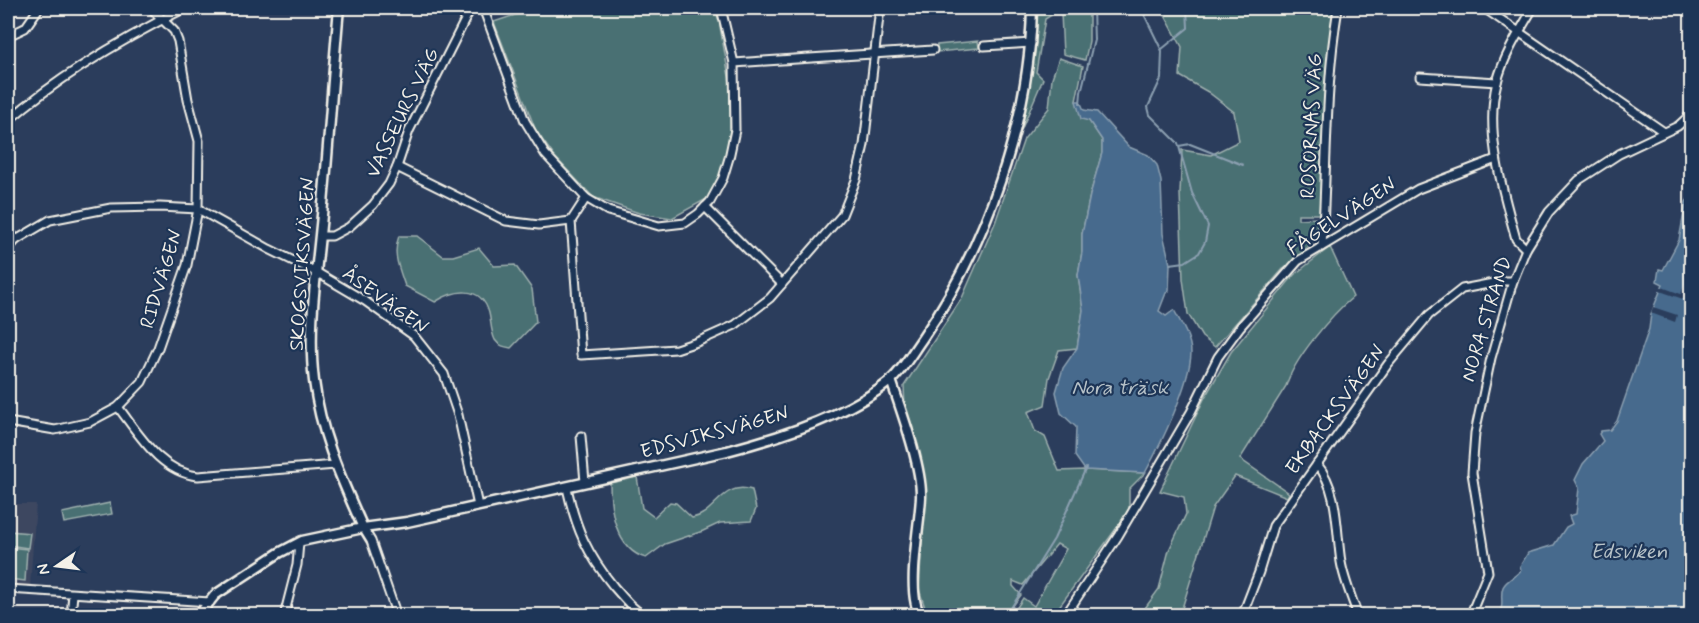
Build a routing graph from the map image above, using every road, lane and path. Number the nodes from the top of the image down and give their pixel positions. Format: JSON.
{"nodes":[{"id":1,"x":39,"y":8,"type":"edge"},
{"id":2,"x":151,"y":8,"type":"edge"},
{"id":3,"x":185,"y":8,"type":"edge"},
{"id":4,"x":339,"y":8,"type":"edge"},
{"id":5,"x":471,"y":8,"type":"edge"},
{"id":6,"x":483,"y":8,"type":"edge"},
{"id":7,"x":721,"y":8,"type":"edge"},
{"id":8,"x":880,"y":8,"type":"edge"},
{"id":9,"x":1032,"y":8,"type":"edge"},
{"id":10,"x":1338,"y":8,"type":"edge"},
{"id":11,"x":1484,"y":8,"type":"edge"},
{"id":12,"x":1533,"y":8,"type":"edge"},
{"id":13,"x":162,"y":19,"type":"junction"},
{"id":14,"x":1520,"y":32,"type":"junction"},
{"id":15,"x":8,"y":36,"type":"edge"},
{"id":16,"x":1031,"y":44,"type":"junction"},
{"id":17,"x":984,"y":46,"type":"dead end"},
{"id":18,"x":933,"y":50,"type":"dead end"},
{"id":19,"x":874,"y":54,"type":"junction"},
{"id":20,"x":734,"y":63,"type":"junction"},
{"id":21,"x":1420,"y":77,"type":"dead end"},
{"id":22,"x":1497,"y":82,"type":"junction"},
{"id":23,"x":1692,"y":110,"type":"edge"},
{"id":24,"x":8,"y":121,"type":"edge"},
{"id":25,"x":1664,"y":132,"type":"junction"},
{"id":26,"x":1496,"y":159,"type":"junction"},
{"id":27,"x":397,"y":167,"type":"junction"},
{"id":28,"x":586,"y":198,"type":"junction"},
{"id":29,"x":705,"y":207,"type":"junction"},
{"id":30,"x":198,"y":209,"type":"junction"},
{"id":31,"x":571,"y":221,"type":"junction"},
{"id":32,"x":8,"y":229,"type":"edge"},
{"id":33,"x":320,"y":236,"type":"junction"},
{"id":34,"x":16,"y":240,"type":"junction"},
{"id":35,"x":1322,"y":246,"type":"junction"},
{"id":36,"x":8,"y":249,"type":"edge"},
{"id":37,"x":1526,"y":249,"type":"junction"},
{"id":38,"x":316,"y":272,"type":"junction"},
{"id":39,"x":1513,"y":281,"type":"junction"},
{"id":40,"x":782,"y":284,"type":"junction"},
{"id":41,"x":891,"y":381,"type":"junction"},
{"id":42,"x":118,"y":407,"type":"junction"},
{"id":43,"x":8,"y":422,"type":"edge"},
{"id":44,"x":581,"y":436,"type":"dead end"},
{"id":45,"x":1317,"y":464,"type":"junction"},
{"id":46,"x":336,"y":465,"type":"junction"},
{"id":47,"x":585,"y":482,"type":"junction"},
{"id":48,"x":567,"y":488,"type":"junction"},
{"id":49,"x":478,"y":506,"type":"junction"},
{"id":50,"x":363,"y":528,"type":"junction"},
{"id":51,"x":299,"y":543,"type":"junction"},
{"id":52,"x":8,"y":589,"type":"edge"},
{"id":53,"x":73,"y":594,"type":"junction"},
{"id":54,"x":210,"y":602,"type":"junction"},
{"id":55,"x":919,"y":613,"type":"edge"},
{"id":56,"x":71,"y":615,"type":"edge"},
{"id":57,"x":198,"y":615,"type":"edge"},
{"id":58,"x":285,"y":615,"type":"edge"},
{"id":59,"x":397,"y":615,"type":"edge"},
{"id":60,"x":645,"y":615,"type":"edge"},
{"id":61,"x":905,"y":615,"type":"edge"},
{"id":62,"x":1065,"y":615,"type":"edge"},
{"id":63,"x":1242,"y":615,"type":"edge"},
{"id":64,"x":1358,"y":615,"type":"edge"},
{"id":65,"x":1470,"y":615,"type":"edge"}],
"edges":[{"from":1,"to":15,"type":"street"},
{"from":2,"to":13,"type":"street","name":"RIDVÄGEN"},
{"from":3,"to":13,"type":"street"},
{"from":4,"to":33,"type":"street","name":"SKOGSVIKSVÄGEN"},
{"from":5,"to":27,"type":"street","name":"VASSEURS VÄG"},
{"from":6,"to":28,"type":"street"},
{"from":7,"to":20,"type":"street"},
{"from":8,"to":19,"type":"street"},
{"from":9,"to":16,"type":"street","name":"EDSVIKSVÄGEN"},
{"from":10,"to":35,"type":"street","name":"ROSORNAS VÄG"},
{"from":11,"to":14,"type":"street"},
{"from":12,"to":14,"type":"street"},
{"from":13,"to":24,"type":"street"},
{"from":13,"to":30,"type":"street","name":"RIDVÄGEN"},
{"from":14,"to":22,"type":"street"},
{"from":14,"to":25,"type":"street"},
{"from":16,"to":17,"type":"street"},
{"from":16,"to":41,"type":"street","name":"EDSVIKSVÄGEN"},
{"from":18,"to":19,"type":"street"},
{"from":19,"to":20,"type":"street"},
{"from":19,"to":40,"type":"street"},
{"from":20,"to":29,"type":"street"},
{"from":21,"to":22,"type":"street"},
{"from":22,"to":26,"type":"street"},
{"from":23,"to":25,"type":"street","name":"NORA STRAND"},
{"from":25,"to":37,"type":"street","name":"NORA STRAND"},
{"from":26,"to":35,"type":"street","name":"FÅGELVÄGEN"},
{"from":26,"to":37,"type":"street"},
{"from":27,"to":31,"type":"street"},
{"from":27,"to":33,"type":"street","name":"VASSEURS VÄG"},
{"from":28,"to":29,"type":"street"},
{"from":28,"to":31,"type":"street"},
{"from":29,"to":40,"type":"street"},
{"from":30,"to":34,"type":"street","name":"ÅSEVÄGEN"},
{"from":30,"to":38,"type":"street","name":"ÅSEVÄGEN"},
{"from":30,"to":42,"type":"street","name":"RIDVÄGEN"},
{"from":31,"to":40,"type":"street"},
{"from":32,"to":34,"type":"street"},
{"from":33,"to":38,"type":"street","name":"SKOGSVIKSVÄGEN"},
{"from":34,"to":36,"type":"street","name":"ÅSEVÄGEN"},
{"from":35,"to":62,"type":"street","name":"FÅGELVÄGEN"},
{"from":37,"to":39,"type":"street","name":"NORA STRAND"},
{"from":38,"to":46,"type":"street","name":"SKOGSVIKSVÄGEN"},
{"from":38,"to":49,"type":"street","name":"ÅSEVÄGEN"},
{"from":39,"to":45,"type":"street","name":"EKBACKSVÄGEN"},
{"from":39,"to":65,"type":"street","name":"NORA STRAND"},
{"from":41,"to":47,"type":"street","name":"EDSVIKSVÄGEN"},
{"from":41,"to":55,"type":"street"},
{"from":42,"to":43,"type":"street","name":"RIDVÄGEN"},
{"from":42,"to":46,"type":"street"},
{"from":44,"to":47,"type":"street"},
{"from":45,"to":63,"type":"street","name":"EKBACKSVÄGEN"},
{"from":45,"to":64,"type":"street"},
{"from":46,"to":50,"type":"street","name":"SKOGSVIKSVÄGEN"},
{"from":47,"to":48,"type":"street","name":"EDSVIKSVÄGEN"},
{"from":48,"to":49,"type":"street","name":"EDSVIKSVÄGEN"},
{"from":48,"to":60,"type":"street"},
{"from":49,"to":50,"type":"street","name":"EDSVIKSVÄGEN"},
{"from":50,"to":51,"type":"street","name":"EDSVIKSVÄGEN"},
{"from":50,"to":59,"type":"street","name":"SKOGSVIKSVÄGEN"},
{"from":51,"to":54,"type":"street","name":"EDSVIKSVÄGEN"},
{"from":51,"to":58,"type":"street"},
{"from":52,"to":53,"type":"street"},
{"from":53,"to":54,"type":"street"},
{"from":53,"to":56,"type":"street"},
{"from":54,"to":57,"type":"street","name":"EDSVIKSVÄGEN"},
{"from":55,"to":61,"type":"street"}]}
